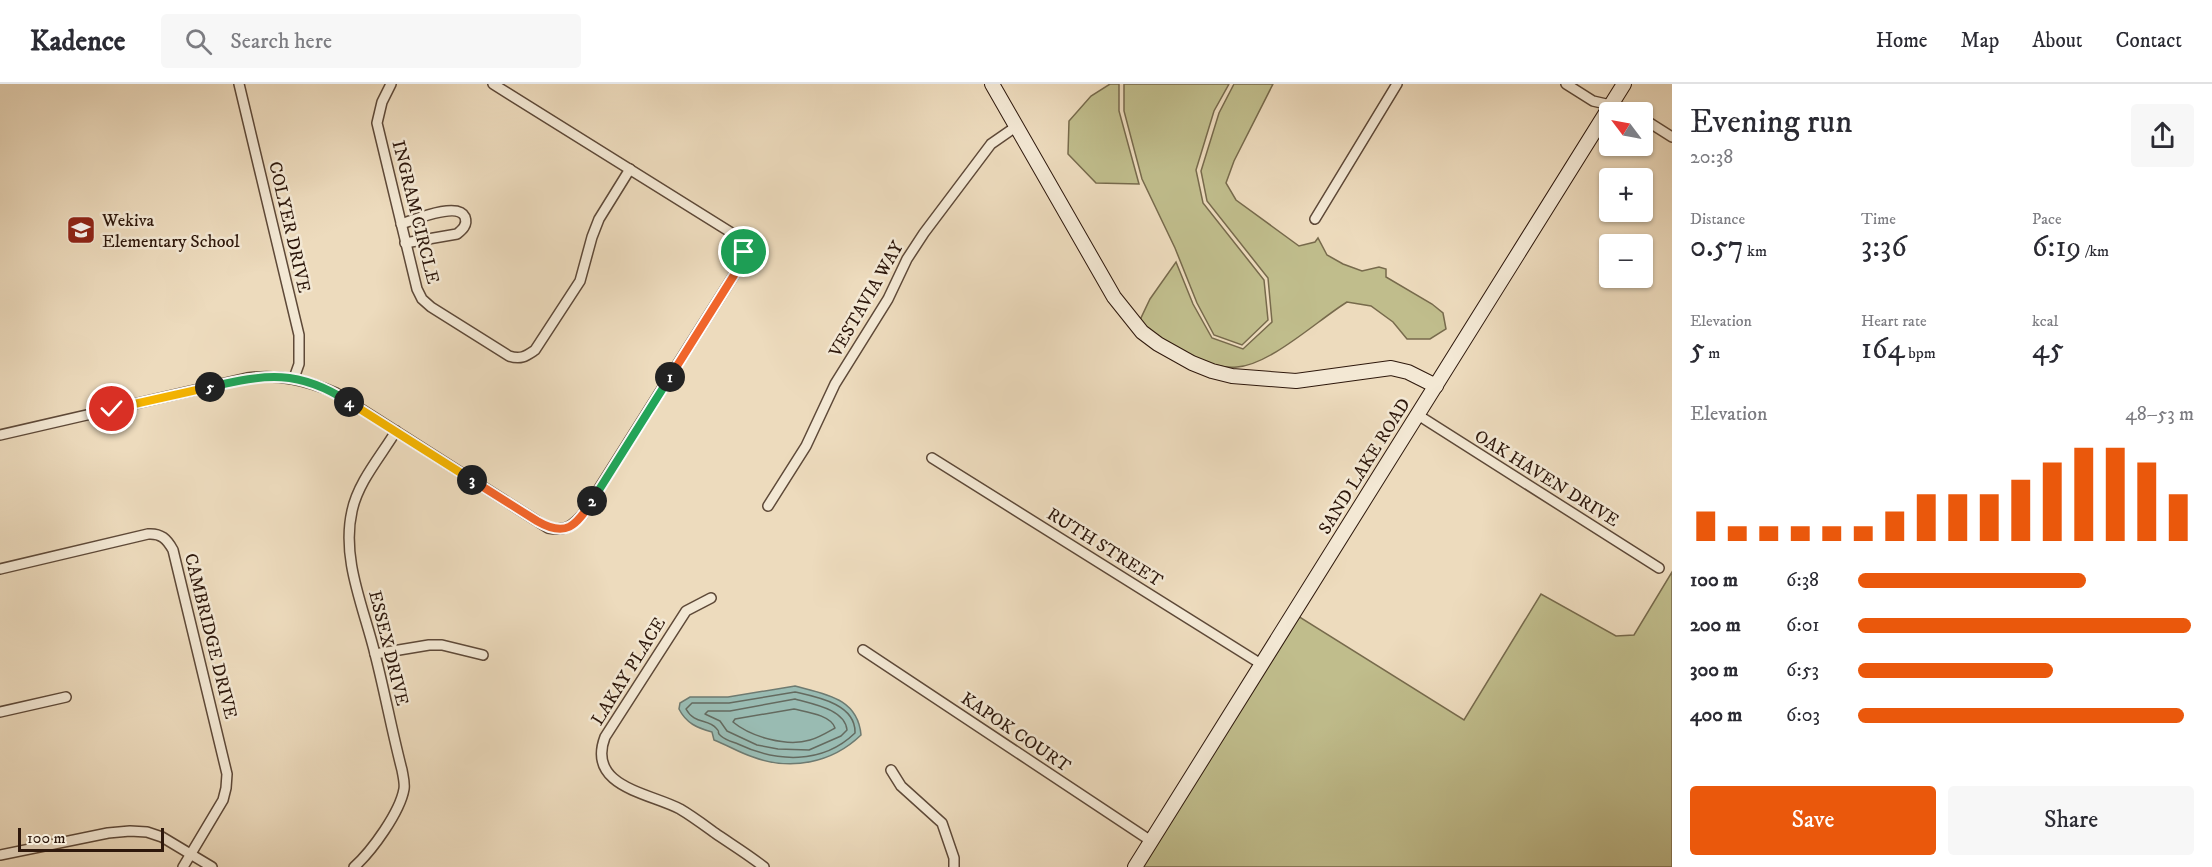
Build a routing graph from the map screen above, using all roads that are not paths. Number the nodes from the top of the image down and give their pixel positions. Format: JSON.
{"nodes":[{"id":1,"x":239,"y":84,"type":"edge"},
{"id":2,"x":391,"y":84,"type":"edge"},
{"id":3,"x":493,"y":84,"type":"edge"},
{"id":4,"x":992,"y":84,"type":"edge"},
{"id":5,"x":1397,"y":84,"type":"edge"},
{"id":6,"x":1566,"y":84,"type":"edge"},
{"id":7,"x":1624,"y":84,"type":"edge"},
{"id":8,"x":1599,"y":102,"type":"edge"},
{"id":9,"x":1613,"y":102,"type":"edge"},
{"id":10,"x":1599,"y":124,"type":"edge"},
{"id":11,"x":1653,"y":125,"type":"edge"},
{"id":12,"x":1017,"y":126,"type":"junction"},
{"id":13,"x":1672,"y":137,"type":"edge"},
{"id":14,"x":630,"y":169,"type":"junction"},
{"id":15,"x":1315,"y":219,"type":"dead end"},
{"id":16,"x":401,"y":224,"type":"junction"},
{"id":17,"x":405,"y":243,"type":"junction"},
{"id":18,"x":294,"y":378,"type":"junction"},
{"id":19,"x":1436,"y":386,"type":"junction"},
{"id":20,"x":1418,"y":415,"type":"junction"},
{"id":21,"x":396,"y":431,"type":"junction"},
{"id":22,"x":0,"y":435,"type":"edge"},
{"id":23,"x":932,"y":458,"type":"dead end"},
{"id":24,"x":768,"y":506,"type":"dead end"},
{"id":25,"x":1659,"y":568,"type":"dead end"},
{"id":26,"x":0,"y":569,"type":"edge"},
{"id":27,"x":711,"y":598,"type":"dead end"},
{"id":28,"x":863,"y":650,"type":"dead end"},
{"id":29,"x":375,"y":654,"type":"junction"},
{"id":30,"x":483,"y":655,"type":"dead end"},
{"id":31,"x":1261,"y":664,"type":"junction"},
{"id":32,"x":66,"y":697,"type":"dead end"},
{"id":33,"x":0,"y":712,"type":"edge"},
{"id":34,"x":891,"y":770,"type":"dead end"},
{"id":35,"x":1151,"y":841,"type":"junction"},
{"id":36,"x":191,"y":854,"type":"junction"},
{"id":37,"x":0,"y":855,"type":"edge"},
{"id":38,"x":183,"y":867,"type":"edge"},
{"id":39,"x":213,"y":867,"type":"edge"},
{"id":40,"x":354,"y":867,"type":"edge"},
{"id":41,"x":764,"y":867,"type":"edge"},
{"id":42,"x":954,"y":867,"type":"edge"},
{"id":43,"x":1135,"y":867,"type":"edge"}],
"edges":[{"from":1,"to":18,"type":"street","name":"COLYER DRIVE"},
{"from":2,"to":16,"type":"street","name":"INGRAM CIRCLE"},
{"from":3,"to":14,"type":"street"},
{"from":4,"to":12,"type":"street"},
{"from":5,"to":15,"type":"street"},
{"from":6,"to":8,"type":"street"},
{"from":7,"to":9,"type":"street","name":"SAND LAKE ROAD"},
{"from":10,"to":19,"type":"street","name":"SAND LAKE ROAD"},
{"from":11,"to":13,"type":"street"},
{"from":12,"to":19,"type":"street"},
{"from":12,"to":24,"type":"street","name":"VESTAVIA WAY"},
{"from":14,"to":17,"type":"street","name":"INGRAM CIRCLE"},
{"from":14,"to":21,"type":"street"},
{"from":16,"to":17,"type":"street","name":"INGRAM CIRCLE"},
{"from":16,"to":17,"type":"street"},
{"from":18,"to":21,"type":"street"},
{"from":18,"to":22,"type":"street"},
{"from":19,"to":20,"type":"street","name":"SAND LAKE ROAD"},
{"from":20,"to":25,"type":"street","name":"OAK HAVEN DRIVE"},
{"from":20,"to":31,"type":"street","name":"SAND LAKE ROAD"},
{"from":21,"to":29,"type":"street","name":"ESSEX DRIVE"},
{"from":23,"to":31,"type":"street","name":"RUTH STREET"},
{"from":26,"to":36,"type":"street","name":"CAMBRIDGE DRIVE"},
{"from":27,"to":41,"type":"street","name":"LAKAY PLACE"},
{"from":28,"to":35,"type":"street","name":"KAPOK COURT"},
{"from":29,"to":30,"type":"street"},
{"from":29,"to":40,"type":"street","name":"ESSEX DRIVE"},
{"from":31,"to":35,"type":"street","name":"SAND LAKE ROAD"},
{"from":32,"to":33,"type":"street"},
{"from":34,"to":42,"type":"street"},
{"from":35,"to":43,"type":"street","name":"SAND LAKE ROAD"},
{"from":36,"to":37,"type":"street"},
{"from":36,"to":38,"type":"street","name":"CAMBRIDGE DRIVE"},
{"from":36,"to":39,"type":"street"}]}
